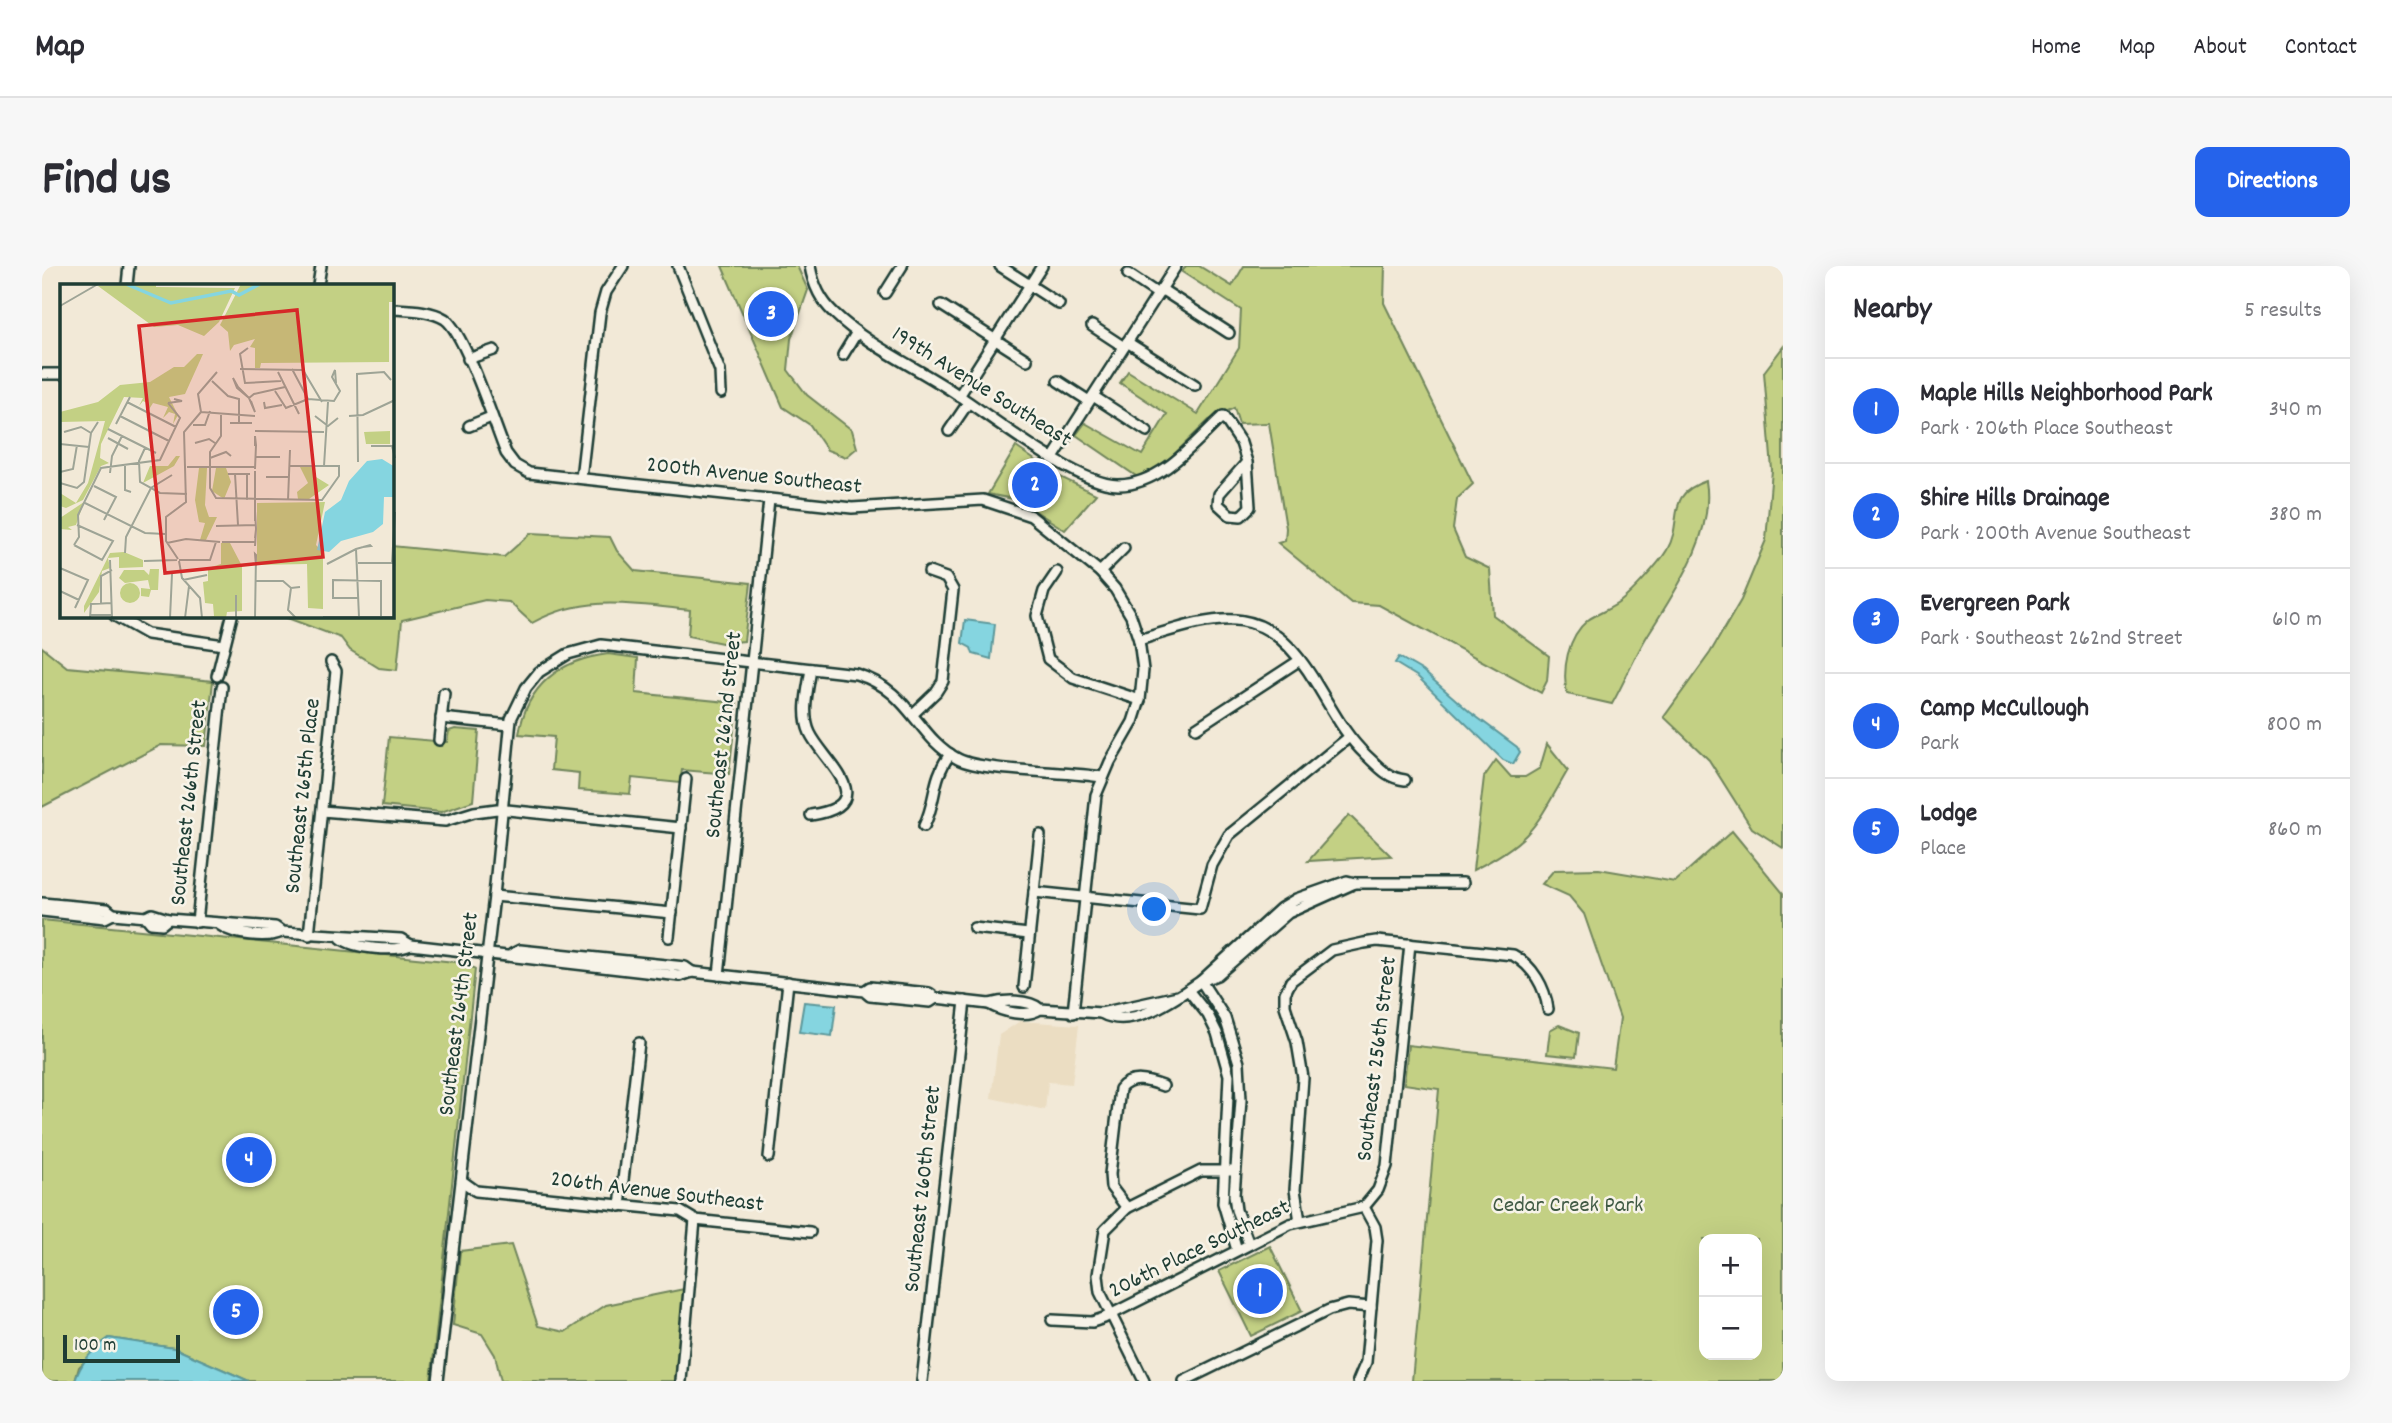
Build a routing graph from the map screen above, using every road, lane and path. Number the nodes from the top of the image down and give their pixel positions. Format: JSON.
{"nodes":[{"id":1,"x":129,"y":266,"type":"edge"},
{"id":2,"x":321,"y":266,"type":"edge"},
{"id":3,"x":623,"y":266,"type":"edge"},
{"id":4,"x":678,"y":266,"type":"edge"},
{"id":5,"x":810,"y":266,"type":"edge"},
{"id":6,"x":902,"y":266,"type":"edge"},
{"id":7,"x":1000,"y":266,"type":"edge"},
{"id":8,"x":1042,"y":266,"type":"edge"},
{"id":9,"x":1176,"y":266,"type":"edge"},
{"id":10,"x":1128,"y":274,"type":"dead end"},
{"id":11,"x":128,"y":284,"type":"edge"},
{"id":12,"x":318,"y":284,"type":"edge"},
{"id":13,"x":1030,"y":285,"type":"junction"},
{"id":14,"x":1160,"y":292,"type":"junction"},
{"id":15,"x":885,"y":293,"type":"dead end"},
{"id":16,"x":1059,"y":304,"type":"dead end"},
{"id":17,"x":941,"y":305,"type":"dead end"},
{"id":18,"x":394,"y":309,"type":"edge"},
{"id":19,"x":1092,"y":326,"type":"dead end"},
{"id":20,"x":857,"y":332,"type":"junction"},
{"id":21,"x":1229,"y":333,"type":"dead end"},
{"id":22,"x":995,"y":340,"type":"junction"},
{"id":23,"x":1126,"y":344,"type":"junction"},
{"id":24,"x":494,"y":350,"type":"dead end"},
{"id":25,"x":843,"y":355,"type":"dead end"},
{"id":26,"x":468,"y":359,"type":"junction"},
{"id":27,"x":1027,"y":360,"type":"dead end"},
{"id":28,"x":42,"y":374,"type":"edge"},
{"id":29,"x":60,"y":374,"type":"edge"},
{"id":30,"x":1058,"y":381,"type":"dead end"},
{"id":31,"x":1195,"y":385,"type":"dead end"},
{"id":32,"x":721,"y":393,"type":"dead end"},
{"id":33,"x":959,"y":396,"type":"junction"},
{"id":34,"x":1091,"y":398,"type":"junction"},
{"id":35,"x":968,"y":402,"type":"junction"},
{"id":36,"x":491,"y":417,"type":"junction"},
{"id":37,"x":469,"y":426,"type":"dead end"},
{"id":38,"x":949,"y":430,"type":"dead end"},
{"id":39,"x":1147,"y":430,"type":"dead end"},
{"id":40,"x":1053,"y":458,"type":"junction"},
{"id":41,"x":1247,"y":462,"type":"junction"},
{"id":42,"x":581,"y":478,"type":"junction"},
{"id":43,"x":769,"y":500,"type":"junction"},
{"id":44,"x":1124,"y":548,"type":"dead end"},
{"id":45,"x":929,"y":572,"type":"dead end"},
{"id":46,"x":1057,"y":572,"type":"dead end"},
{"id":47,"x":1100,"y":572,"type":"junction"},
{"id":48,"x":119,"y":618,"type":"edge"},
{"id":49,"x":231,"y":618,"type":"edge"},
{"id":50,"x":1139,"y":640,"type":"junction"},
{"id":51,"x":224,"y":645,"type":"junction"},
{"id":52,"x":1300,"y":660,"type":"junction"},
{"id":53,"x":331,"y":662,"type":"dead end"},
{"id":54,"x":752,"y":662,"type":"junction"},
{"id":55,"x":811,"y":668,"type":"junction"},
{"id":56,"x":217,"y":676,"type":"dead end"},
{"id":57,"x":222,"y":687,"type":"dead end"},
{"id":58,"x":444,"y":693,"type":"dead end"},
{"id":59,"x":1140,"y":700,"type":"junction"},
{"id":60,"x":913,"y":714,"type":"junction"},
{"id":61,"x":441,"y":718,"type":"junction"},
{"id":62,"x":510,"y":725,"type":"junction"},
{"id":63,"x":1196,"y":728,"type":"dead end"},
{"id":64,"x":1348,"y":738,"type":"junction"},
{"id":65,"x":439,"y":740,"type":"dead end"},
{"id":66,"x":950,"y":754,"type":"junction"},
{"id":67,"x":1102,"y":778,"type":"junction"},
{"id":68,"x":686,"y":779,"type":"dead end"},
{"id":69,"x":1405,"y":780,"type":"dead end"},
{"id":70,"x":502,"y":809,"type":"junction"},
{"id":71,"x":323,"y":811,"type":"junction"},
{"id":72,"x":811,"y":814,"type":"dead end"},
{"id":73,"x":924,"y":826,"type":"dead end"},
{"id":74,"x":681,"y":828,"type":"junction"},
{"id":75,"x":1040,"y":835,"type":"dead end"},
{"id":76,"x":1462,"y":883,"type":"dead end"},
{"id":77,"x":1034,"y":892,"type":"junction"},
{"id":78,"x":494,"y":896,"type":"junction"},
{"id":79,"x":1086,"y":898,"type":"junction"},
{"id":80,"x":42,"y":903,"type":"edge"},
{"id":81,"x":42,"y":911,"type":"edge"},
{"id":82,"x":672,"y":913,"type":"junction"},
{"id":83,"x":113,"y":914,"type":"junction"},
{"id":84,"x":197,"y":922,"type":"junction"},
{"id":85,"x":974,"y":928,"type":"dead end"},
{"id":86,"x":1029,"y":934,"type":"junction"},
{"id":87,"x":309,"y":935,"type":"junction"},
{"id":88,"x":669,"y":937,"type":"dead end"},
{"id":89,"x":1410,"y":944,"type":"junction"},
{"id":90,"x":487,"y":952,"type":"junction"},
{"id":91,"x":719,"y":975,"type":"junction"},
{"id":92,"x":1201,"y":981,"type":"junction"},
{"id":93,"x":788,"y":982,"type":"junction"},
{"id":94,"x":1024,"y":987,"type":"dead end"},
{"id":95,"x":1188,"y":990,"type":"junction"},
{"id":96,"x":965,"y":1001,"type":"junction"},
{"id":97,"x":1548,"y":1009,"type":"dead end"},
{"id":98,"x":1073,"y":1013,"type":"junction"},
{"id":99,"x":639,"y":1043,"type":"dead end"},
{"id":100,"x":1163,"y":1086,"type":"dead end"},
{"id":101,"x":769,"y":1157,"type":"dead end"},
{"id":102,"x":1230,"y":1170,"type":"junction"},
{"id":103,"x":462,"y":1181,"type":"junction"},
{"id":104,"x":620,"y":1206,"type":"junction"},
{"id":105,"x":1364,"y":1207,"type":"junction"},
{"id":106,"x":1127,"y":1208,"type":"junction"},
{"id":107,"x":695,"y":1220,"type":"junction"},
{"id":108,"x":1300,"y":1221,"type":"junction"},
{"id":109,"x":810,"y":1231,"type":"dead end"},
{"id":110,"x":1249,"y":1244,"type":"junction"},
{"id":111,"x":1237,"y":1250,"type":"junction"},
{"id":112,"x":1371,"y":1307,"type":"junction"},
{"id":113,"x":1110,"y":1315,"type":"junction"},
{"id":114,"x":1052,"y":1320,"type":"dead end"},
{"id":115,"x":1359,"y":1379,"type":"edge"},
{"id":116,"x":438,"y":1381,"type":"edge"},
{"id":117,"x":681,"y":1381,"type":"edge"},
{"id":118,"x":922,"y":1381,"type":"edge"},
{"id":119,"x":1144,"y":1381,"type":"edge"},
{"id":120,"x":1184,"y":1381,"type":"edge"}],
"edges":[{"from":1,"to":11,"type":"street"},
{"from":2,"to":12,"type":"street"},
{"from":3,"to":42,"type":"street"},
{"from":4,"to":32,"type":"street"},
{"from":5,"to":20,"type":"street","name":"199th Avenue Southeast"},
{"from":6,"to":15,"type":"street"},
{"from":7,"to":13,"type":"street"},
{"from":8,"to":13,"type":"street"},
{"from":9,"to":14,"type":"street"},
{"from":10,"to":14,"type":"street"},
{"from":13,"to":16,"type":"street"},
{"from":13,"to":22,"type":"street"},
{"from":14,"to":21,"type":"street"},
{"from":14,"to":23,"type":"street"},
{"from":17,"to":22,"type":"street"},
{"from":18,"to":26,"type":"street"},
{"from":19,"to":23,"type":"street"},
{"from":20,"to":25,"type":"street"},
{"from":20,"to":33,"type":"street","name":"199th Avenue Southeast"},
{"from":22,"to":27,"type":"street"},
{"from":22,"to":33,"type":"street"},
{"from":23,"to":31,"type":"street"},
{"from":23,"to":34,"type":"street"},
{"from":24,"to":26,"type":"street"},
{"from":26,"to":36,"type":"street"},
{"from":28,"to":29,"type":"street"},
{"from":30,"to":34,"type":"street"},
{"from":33,"to":35,"type":"street","name":"199th Avenue Southeast"},
{"from":34,"to":39,"type":"street"},
{"from":34,"to":40,"type":"street"},
{"from":35,"to":38,"type":"street"},
{"from":35,"to":40,"type":"street","name":"199th Avenue Southeast"},
{"from":36,"to":37,"type":"street"},
{"from":36,"to":42,"type":"street","name":"200th Avenue Southeast"},
{"from":40,"to":41,"type":"street","name":"199th Avenue Southeast"},
{"from":41,"to":41,"type":"street"},
{"from":42,"to":43,"type":"street","name":"200th Avenue Southeast"},
{"from":43,"to":47,"type":"street","name":"200th Avenue Southeast"},
{"from":43,"to":54,"type":"street","name":"Southeast 262nd Street"},
{"from":44,"to":47,"type":"street"},
{"from":45,"to":60,"type":"street"},
{"from":46,"to":59,"type":"street"},
{"from":47,"to":50,"type":"street","name":"200th Avenue Southeast"},
{"from":48,"to":51,"type":"street"},
{"from":49,"to":51,"type":"street","name":"Southeast 266th Street"},
{"from":50,"to":52,"type":"street"},
{"from":50,"to":59,"type":"street","name":"200th Avenue Southeast"},
{"from":51,"to":56,"type":"street","name":"Southeast 266th Street"},
{"from":52,"to":63,"type":"street"},
{"from":52,"to":64,"type":"street"},
{"from":53,"to":71,"type":"street","name":"Southeast 265th Place"},
{"from":54,"to":55,"type":"street"},
{"from":54,"to":62,"type":"street","name":"Southeast 264th Street"},
{"from":54,"to":91,"type":"street","name":"Southeast 262nd Street"},
{"from":55,"to":60,"type":"street"},
{"from":55,"to":72,"type":"street"},
{"from":57,"to":84,"type":"street","name":"Southeast 266th Street"},
{"from":58,"to":61,"type":"street"},
{"from":59,"to":67,"type":"street","name":"200th Avenue Southeast"},
{"from":60,"to":66,"type":"street"},
{"from":61,"to":62,"type":"street"},
{"from":61,"to":65,"type":"street"},
{"from":62,"to":70,"type":"street","name":"Southeast 264th Street"},
{"from":64,"to":69,"type":"street"},
{"from":64,"to":79,"type":"street"},
{"from":66,"to":67,"type":"street"},
{"from":66,"to":73,"type":"street"},
{"from":67,"to":79,"type":"street","name":"200th Avenue Southeast"},
{"from":68,"to":74,"type":"street"},
{"from":70,"to":71,"type":"street"},
{"from":70,"to":74,"type":"street"},
{"from":70,"to":78,"type":"street","name":"Southeast 264th Street"},
{"from":71,"to":87,"type":"street","name":"Southeast 265th Place"},
{"from":74,"to":82,"type":"street"},
{"from":75,"to":77,"type":"street"},
{"from":76,"to":92,"type":"street"},
{"from":77,"to":79,"type":"street"},
{"from":77,"to":86,"type":"street"},
{"from":78,"to":82,"type":"street"},
{"from":78,"to":90,"type":"street","name":"Southeast 264th Street"},
{"from":79,"to":98,"type":"street","name":"200th Avenue Southeast"},
{"from":80,"to":83,"type":"street"},
{"from":81,"to":83,"type":"street"},
{"from":82,"to":88,"type":"street"},
{"from":83,"to":84,"type":"street"},
{"from":84,"to":87,"type":"street"},
{"from":85,"to":86,"type":"street"},
{"from":86,"to":94,"type":"street"},
{"from":87,"to":90,"type":"street"},
{"from":89,"to":97,"type":"street"},
{"from":89,"to":105,"type":"street","name":"Southeast 256th Street"},
{"from":89,"to":108,"type":"street"},
{"from":90,"to":91,"type":"street"},
{"from":90,"to":103,"type":"street","name":"Southeast 264th Street"},
{"from":91,"to":93,"type":"street"},
{"from":92,"to":95,"type":"street"},
{"from":92,"to":102,"type":"street"},
{"from":93,"to":96,"type":"street"},
{"from":93,"to":101,"type":"street"},
{"from":95,"to":98,"type":"street"},
{"from":95,"to":102,"type":"street"},
{"from":96,"to":98,"type":"street"},
{"from":96,"to":118,"type":"street","name":"Southeast 260th Street"},
{"from":99,"to":104,"type":"street"},
{"from":100,"to":106,"type":"street"},
{"from":102,"to":106,"type":"street"},
{"from":102,"to":110,"type":"street"},
{"from":102,"to":111,"type":"street"},
{"from":103,"to":104,"type":"street","name":"206th Avenue Southeast"},
{"from":103,"to":116,"type":"street","name":"Southeast 264th Street"},
{"from":104,"to":107,"type":"street","name":"206th Avenue Southeast"},
{"from":105,"to":108,"type":"street","name":"206th Place Southeast"},
{"from":105,"to":112,"type":"street"},
{"from":106,"to":113,"type":"street"},
{"from":107,"to":109,"type":"street","name":"206th Avenue Southeast"},
{"from":107,"to":117,"type":"street"},
{"from":108,"to":110,"type":"street","name":"206th Place Southeast"},
{"from":110,"to":111,"type":"street","name":"206th Place Southeast"},
{"from":111,"to":113,"type":"street","name":"206th Place Southeast"},
{"from":112,"to":115,"type":"street"},
{"from":112,"to":120,"type":"street"},
{"from":113,"to":114,"type":"street","name":"206th Place Southeast"},
{"from":113,"to":119,"type":"street"}]}
